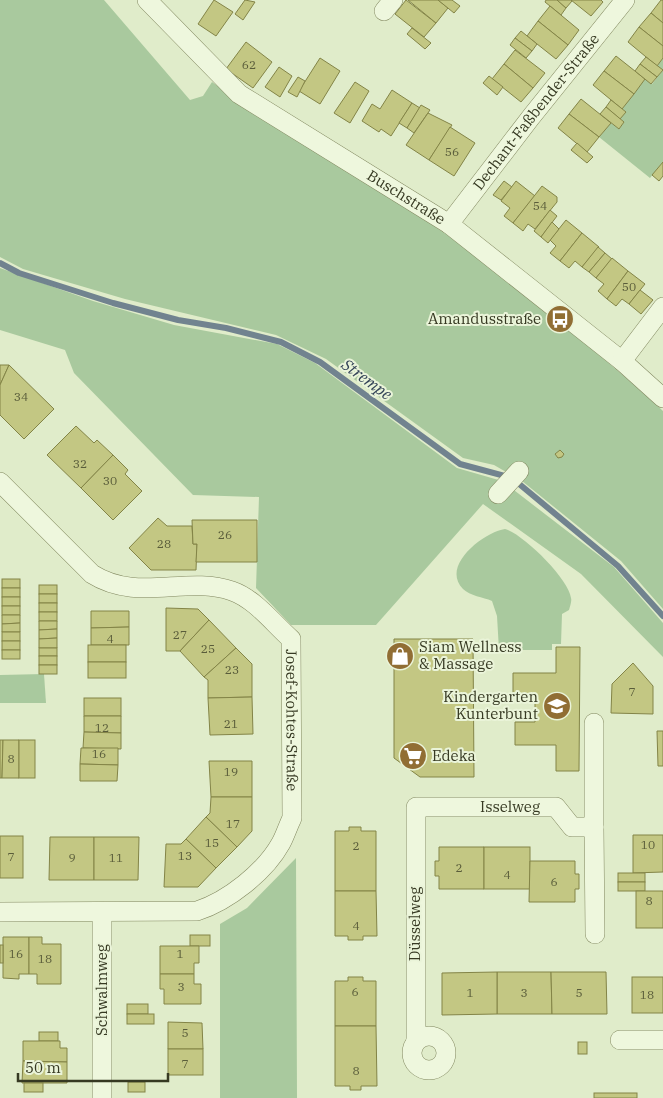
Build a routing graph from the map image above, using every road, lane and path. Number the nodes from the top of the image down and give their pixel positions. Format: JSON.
{"nodes":[{"id":1,"x":147,"y":0,"type":"edge"},
{"id":2,"x":625,"y":0,"type":"edge"},
{"id":3,"x":449,"y":224,"type":"junction"},
{"id":4,"x":663,"y":308,"type":"edge"},
{"id":5,"x":622,"y":361,"type":"junction"},
{"id":6,"x":663,"y":398,"type":"edge"},
{"id":7,"x":519,"y":472,"type":"dead end"},
{"id":8,"x":0,"y":482,"type":"edge"},
{"id":9,"x":498,"y":494,"type":"dead end"},
{"id":10,"x":594,"y":723,"type":"dead end"},
{"id":11,"x":416,"y":807,"type":"joint"},
{"id":12,"x":594,"y":827,"type":"junction"},
{"id":13,"x":0,"y":912,"type":"edge"},
{"id":14,"x":102,"y":912,"type":"junction"},
{"id":15,"x":595,"y":934,"type":"dead end"},
{"id":16,"x":620,"y":1040,"type":"dead end"},
{"id":17,"x":663,"y":1040,"type":"edge"},
{"id":18,"x":416,"y":1041,"type":"dead end"},
{"id":19,"x":102,"y":1098,"type":"edge"}],
"edges":[{"from":1,"to":3,"type":"street","name":"Buschstraße"},
{"from":2,"to":3,"type":"street","name":"Dechant-Faßbender-Straße"},
{"from":3,"to":5,"type":"street","name":"Buschstraße"},
{"from":4,"to":5,"type":"street"},
{"from":5,"to":6,"type":"street","name":"Buschstraße"},
{"from":7,"to":9,"type":"street"},
{"from":8,"to":14,"type":"street","name":"Josef-Kohtes-Straße"},
{"from":10,"to":12,"type":"street"},
{"from":11,"to":12,"type":"street","name":"Isselweg"},
{"from":11,"to":18,"type":"street","name":"Düsselweg"},
{"from":12,"to":15,"type":"street"},
{"from":13,"to":14,"type":"street","name":"Josef-Kohtes-Straße"},
{"from":14,"to":19,"type":"street","name":"Schwalmweg"},
{"from":16,"to":17,"type":"street"}]}
